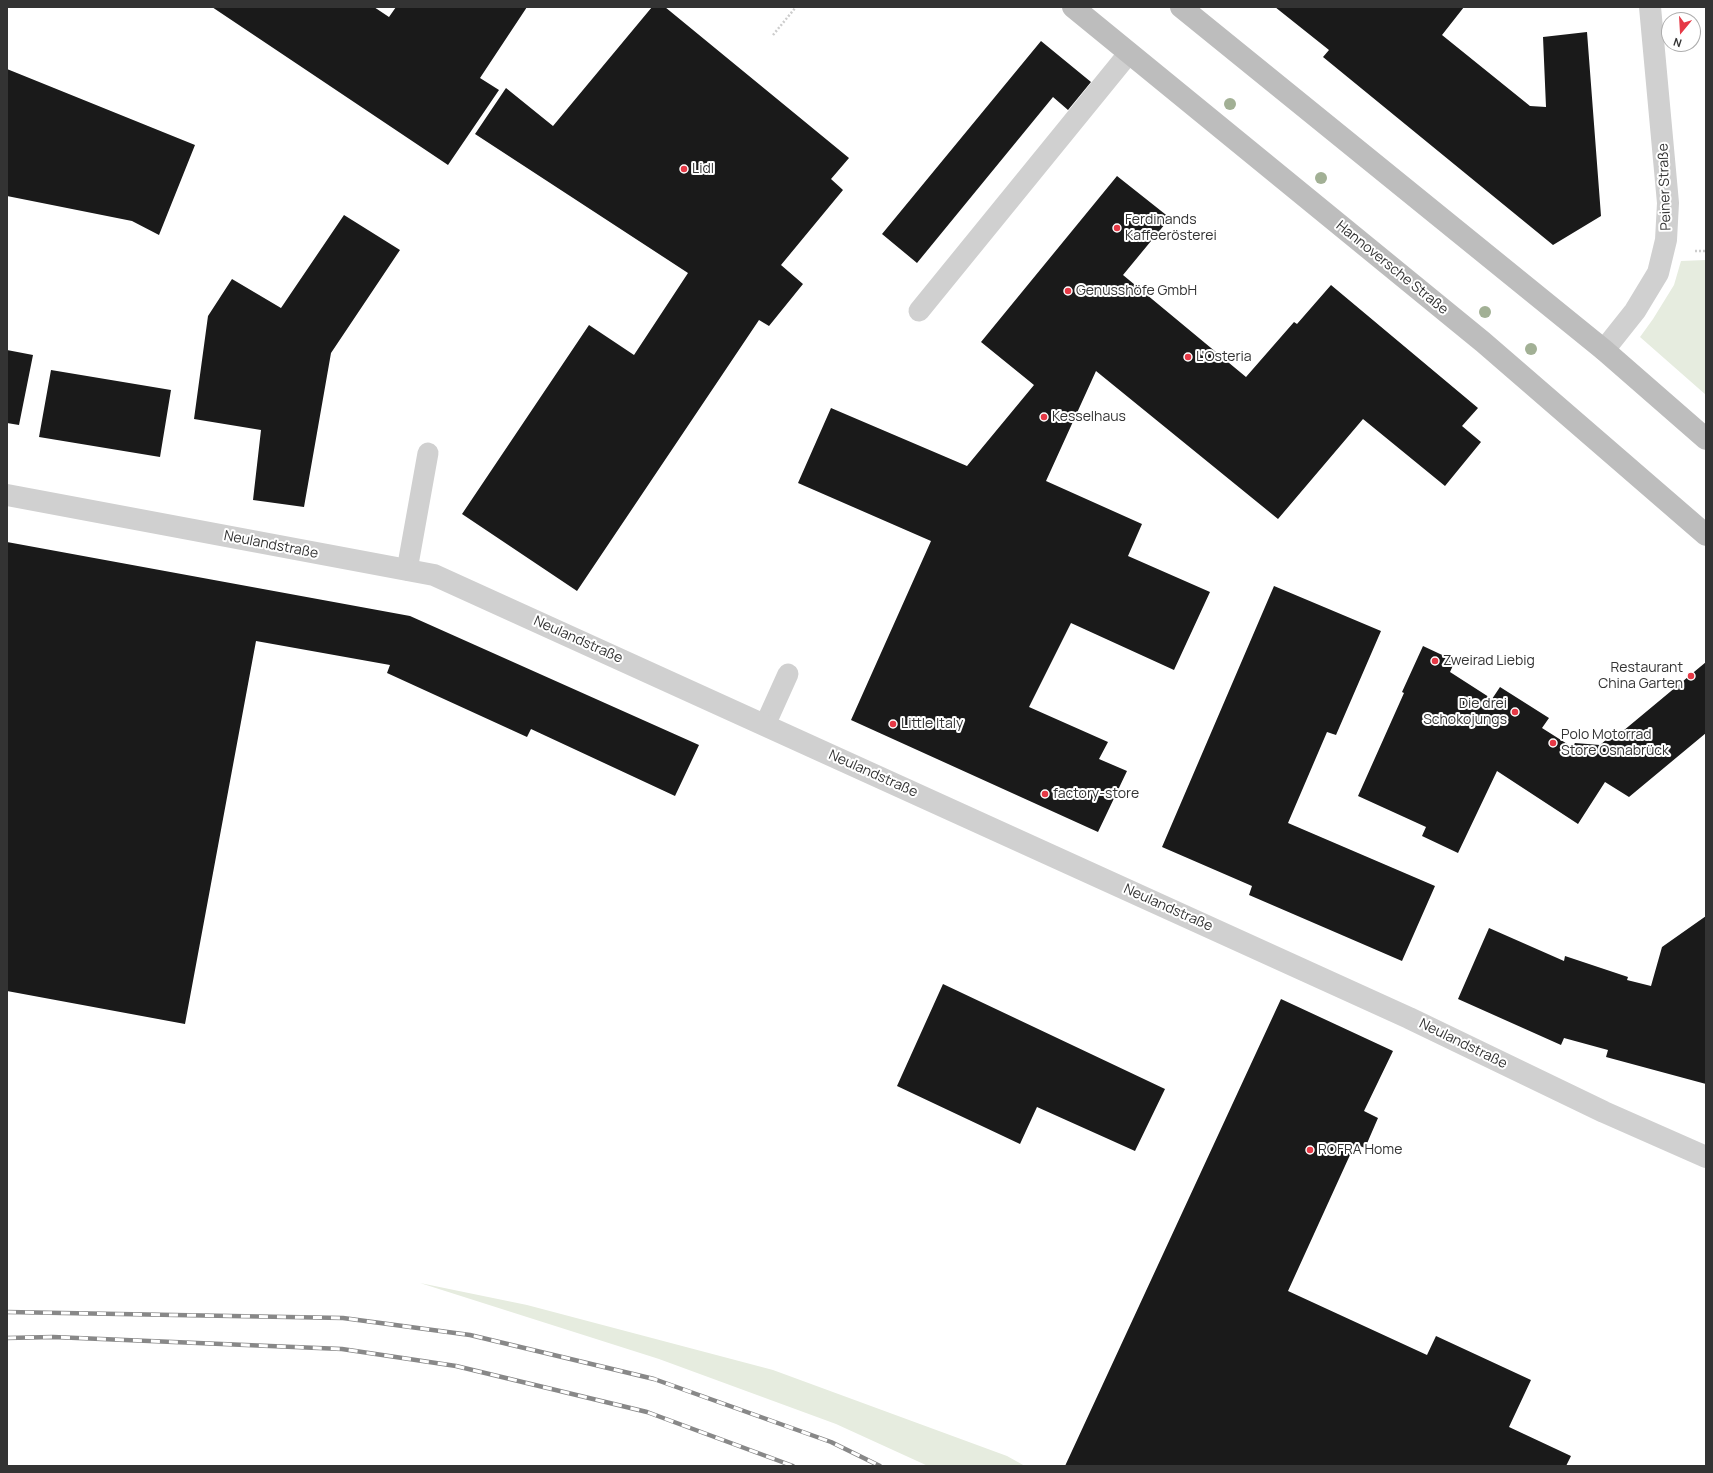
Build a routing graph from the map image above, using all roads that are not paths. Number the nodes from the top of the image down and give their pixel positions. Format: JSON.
{"nodes":[{"id":1,"x":1073,"y":7,"type":"edge"},
{"id":2,"x":1181,"y":7,"type":"edge"},
{"id":3,"x":1650,"y":7,"type":"edge"},
{"id":4,"x":1129,"y":53,"type":"junction"},
{"id":5,"x":919,"y":311,"type":"dead end"},
{"id":6,"x":1604,"y":350,"type":"junction"},
{"id":7,"x":1706,"y":439,"type":"edge"},
{"id":8,"x":428,"y":454,"type":"dead end"},
{"id":9,"x":7,"y":495,"type":"edge"},
{"id":10,"x":1706,"y":534,"type":"edge"},
{"id":11,"x":407,"y":570,"type":"junction"},
{"id":12,"x":788,"y":674,"type":"dead end"},
{"id":13,"x":765,"y":725,"type":"junction"},
{"id":14,"x":1706,"y":1157,"type":"edge"}],
"edges":[{"from":1,"to":4,"type":"main road","name":"Hannoversche Straße"},
{"from":2,"to":6,"type":"main road"},
{"from":3,"to":6,"type":"street","name":"Peiner Straße"},
{"from":4,"to":5,"type":"lane"},
{"from":4,"to":10,"type":"main road","name":"Hannoversche Straße"},
{"from":6,"to":7,"type":"main road"},
{"from":8,"to":11,"type":"lane"},
{"from":9,"to":11,"type":"street","name":"Neulandstraße"},
{"from":11,"to":13,"type":"street","name":"Neulandstraße"},
{"from":12,"to":13,"type":"lane"},
{"from":13,"to":14,"type":"street","name":"Neulandstraße"}]}
